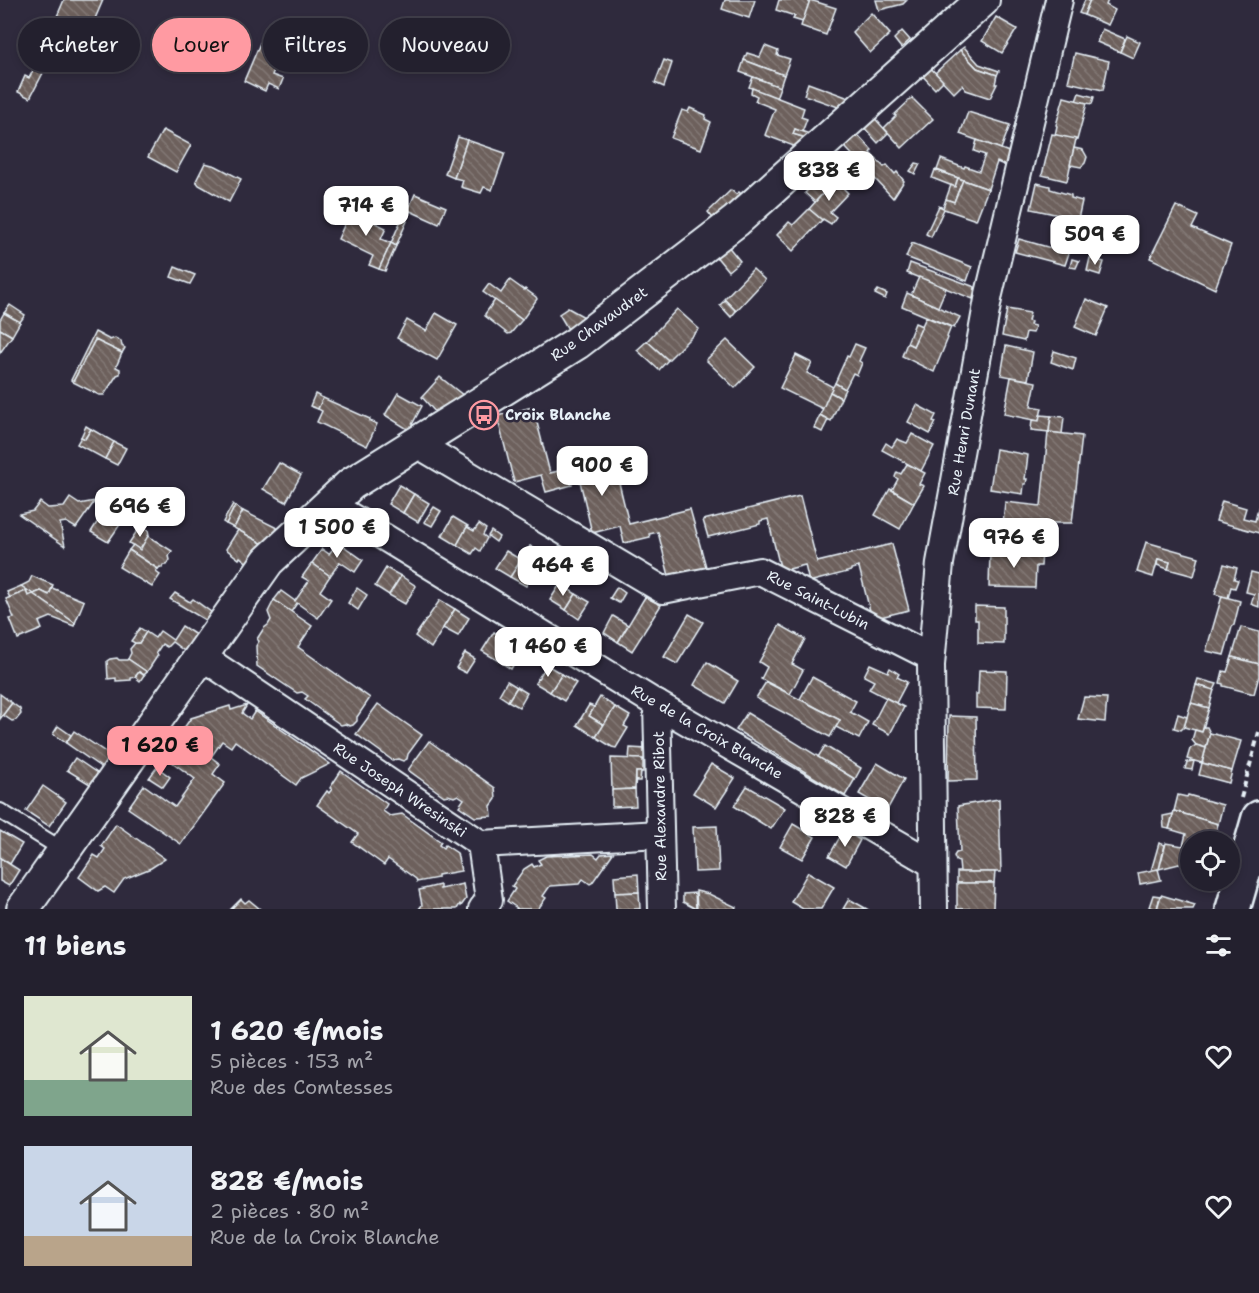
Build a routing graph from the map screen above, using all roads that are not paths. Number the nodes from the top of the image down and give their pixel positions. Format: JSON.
{"nodes":[{"id":1,"x":984,"y":0,"type":"edge"},
{"id":2,"x":1059,"y":0,"type":"edge"},
{"id":3,"x":417,"y":444,"type":"junction"},
{"id":4,"x":330,"y":504,"type":"junction"},
{"id":5,"x":208,"y":647,"type":"junction"},
{"id":6,"x":931,"y":657,"type":"junction"},
{"id":7,"x":657,"y":704,"type":"junction"},
{"id":8,"x":0,"y":811,"type":"edge"},
{"id":9,"x":1248,"y":813,"type":"edge"},
{"id":10,"x":660,"y":834,"type":"junction"},
{"id":11,"x":481,"y":844,"type":"junction"},
{"id":12,"x":63,"y":850,"type":"junction"},
{"id":13,"x":933,"y":864,"type":"junction"},
{"id":14,"x":23,"y":909,"type":"edge"},
{"id":15,"x":482,"y":909,"type":"edge"},
{"id":16,"x":662,"y":909,"type":"edge"},
{"id":17,"x":934,"y":909,"type":"edge"},
{"id":18,"x":1233,"y":909,"type":"edge"}],
"edges":[{"from":1,"to":3,"type":"street","name":"Rue Chavaudret"},
{"from":2,"to":6,"type":"street","name":"Rue Henri Dunant"},
{"from":3,"to":4,"type":"street","name":"Rue Chavaudret"},
{"from":3,"to":6,"type":"street","name":"Rue Saint-Lubin"},
{"from":4,"to":5,"type":"street","name":"Rue Chavaudret"},
{"from":4,"to":7,"type":"street","name":"Rue de la Croix Blanche"},
{"from":5,"to":11,"type":"street","name":"Rue Joseph Wresinski"},
{"from":5,"to":12,"type":"street","name":"Rue Chavaudret"},
{"from":6,"to":13,"type":"street","name":"Rue Henri Dunant"},
{"from":7,"to":10,"type":"street","name":"Rue Alexandre Ribot"},
{"from":7,"to":13,"type":"street","name":"Rue de la Croix Blanche"},
{"from":8,"to":12,"type":"lane"},
{"from":9,"to":18,"type":"main road"},
{"from":10,"to":11,"type":"street","name":"Rue Joseph Wresinski"},
{"from":10,"to":16,"type":"street","name":"Rue Alexandre Ribot"},
{"from":11,"to":15,"type":"street"},
{"from":12,"to":14,"type":"street","name":"Rue Chavaudret"},
{"from":13,"to":17,"type":"street","name":"Rue Henri Dunant"}]}
